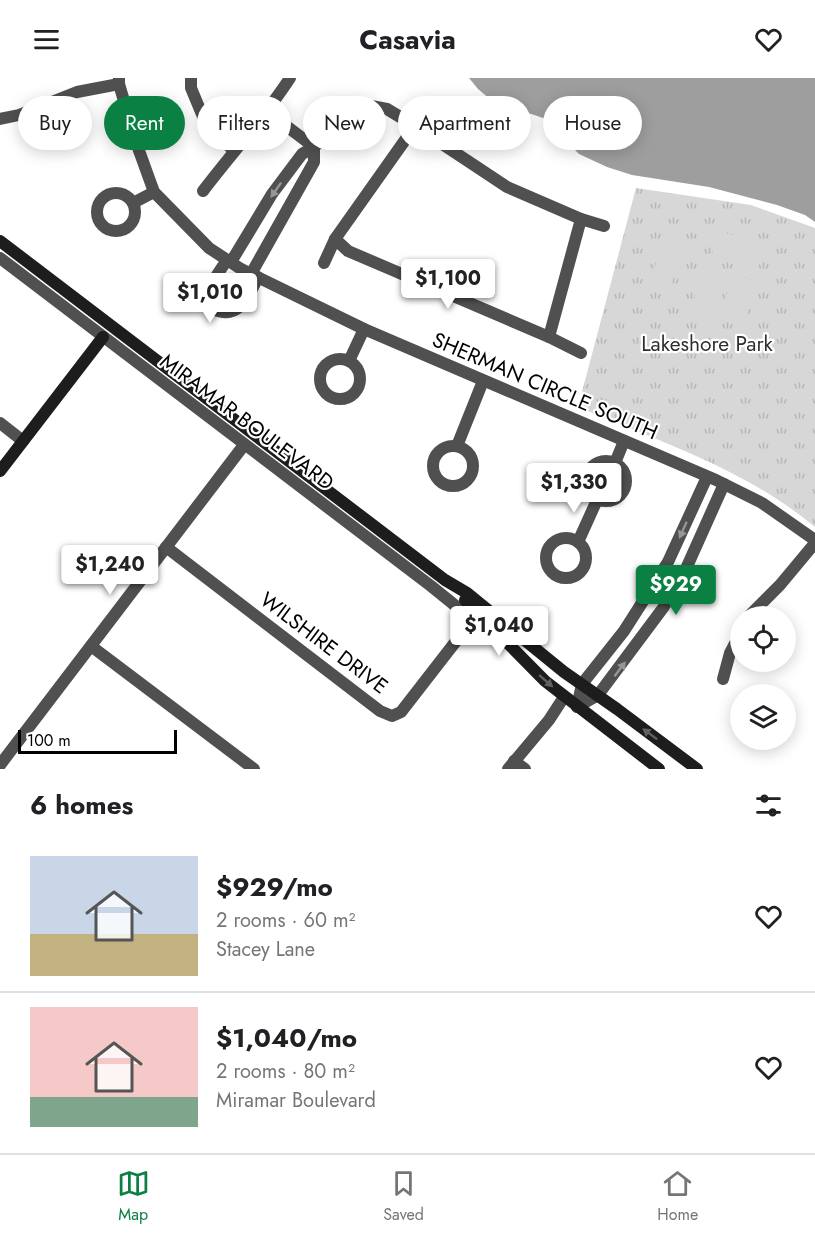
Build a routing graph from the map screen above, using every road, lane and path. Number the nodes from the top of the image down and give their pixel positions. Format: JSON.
{"nodes":[{"id":1,"x":191,"y":78,"type":"edge"},
{"id":2,"x":290,"y":78,"type":"edge"},
{"id":3,"x":119,"y":81,"type":"edge"},
{"id":4,"x":278,"y":96,"type":"edge"},
{"id":5,"x":0,"y":119,"type":"edge"},
{"id":6,"x":309,"y":150,"type":"edge"},
{"id":7,"x":314,"y":150,"type":"edge"},
{"id":8,"x":398,"y":150,"type":"edge"},
{"id":9,"x":451,"y":150,"type":"edge"},
{"id":10,"x":234,"y":151,"type":"joint"},
{"id":11,"x":203,"y":191,"type":"dead end"},
{"id":12,"x":154,"y":192,"type":"junction"},
{"id":13,"x":133,"y":204,"type":"dead end"},
{"id":14,"x":581,"y":219,"type":"junction"},
{"id":15,"x":604,"y":226,"type":"dead end"},
{"id":16,"x":335,"y":239,"type":"junction"},
{"id":17,"x":0,"y":241,"type":"edge"},
{"id":18,"x":0,"y":258,"type":"edge"},
{"id":19,"x":229,"y":261,"type":"junction"},
{"id":20,"x":324,"y":263,"type":"dead end"},
{"id":21,"x":255,"y":275,"type":"junction"},
{"id":22,"x":363,"y":329,"type":"junction"},
{"id":23,"x":103,"y":337,"type":"junction"},
{"id":24,"x":549,"y":337,"type":"junction"},
{"id":25,"x":581,"y":353,"type":"dead end"},
{"id":26,"x":349,"y":361,"type":"dead end"},
{"id":27,"x":483,"y":381,"type":"junction"},
{"id":28,"x":0,"y":423,"type":"edge"},
{"id":29,"x":23,"y":441,"type":"junction"},
{"id":30,"x":624,"y":441,"type":"junction"},
{"id":31,"x":244,"y":445,"type":"junction"},
{"id":32,"x":458,"y":446,"type":"dead end"},
{"id":33,"x":615,"y":463,"type":"junction"},
{"id":34,"x":0,"y":471,"type":"edge"},
{"id":35,"x":707,"y":477,"type":"junction"},
{"id":36,"x":724,"y":484,"type":"junction"},
{"id":37,"x":597,"y":500,"type":"junction"},
{"id":38,"x":815,"y":541,"type":"edge"},
{"id":39,"x":578,"y":542,"type":"dead end"},
{"id":40,"x":166,"y":547,"type":"junction"},
{"id":41,"x":445,"y":580,"type":"junction"},
{"id":42,"x":759,"y":606,"type":"edge"},
{"id":43,"x":465,"y":621,"type":"joint"},
{"id":44,"x":91,"y":646,"type":"junction"},
{"id":45,"x":730,"y":653,"type":"edge"},
{"id":46,"x":723,"y":679,"type":"dead end"},
{"id":47,"x":582,"y":684,"type":"junction"},
{"id":48,"x":598,"y":695,"type":"junction"},
{"id":49,"x":564,"y":697,"type":"junction"},
{"id":50,"x":577,"y":707,"type":"junction"},
{"id":51,"x":0,"y":765,"type":"edge"},
{"id":52,"x":511,"y":765,"type":"edge"},
{"id":53,"x":254,"y":769,"type":"edge"},
{"id":54,"x":525,"y":769,"type":"edge"},
{"id":55,"x":659,"y":769,"type":"edge"},
{"id":56,"x":697,"y":769,"type":"edge"}],
"edges":[{"from":1,"to":10,"type":"street"},
{"from":2,"to":4,"type":"street"},
{"from":3,"to":5,"type":"street"},
{"from":3,"to":12,"type":"street","name":"SHERMAN CIRCLE SOUTH"},
{"from":6,"to":19,"type":"street","one_way":true},
{"from":7,"to":21,"type":"street"},
{"from":8,"to":16,"type":"street"},
{"from":9,"to":14,"type":"street"},
{"from":10,"to":11,"type":"street"},
{"from":12,"to":13,"type":"street"},
{"from":12,"to":19,"type":"street","name":"SHERMAN CIRCLE SOUTH"},
{"from":14,"to":15,"type":"street"},
{"from":14,"to":24,"type":"street"},
{"from":16,"to":20,"type":"street"},
{"from":16,"to":24,"type":"street"},
{"from":17,"to":41,"type":"street","name":"MIRAMAR BOULEVARD"},
{"from":18,"to":23,"type":"street","name":"MIRAMAR BOULEVARD"},
{"from":19,"to":21,"type":"street","name":"SHERMAN CIRCLE SOUTH"},
{"from":19,"to":21,"type":"street"},
{"from":21,"to":22,"type":"street","name":"SHERMAN CIRCLE SOUTH"},
{"from":22,"to":26,"type":"street"},
{"from":22,"to":27,"type":"street","name":"SHERMAN CIRCLE SOUTH"},
{"from":23,"to":29,"type":"street"},
{"from":23,"to":31,"type":"street","name":"MIRAMAR BOULEVARD"},
{"from":24,"to":25,"type":"street"},
{"from":27,"to":30,"type":"street","name":"SHERMAN CIRCLE SOUTH"},
{"from":27,"to":32,"type":"street"},
{"from":28,"to":29,"type":"street"},
{"from":29,"to":34,"type":"street"},
{"from":30,"to":33,"type":"street"},
{"from":30,"to":35,"type":"street","name":"SHERMAN CIRCLE SOUTH"},
{"from":31,"to":40,"type":"street"},
{"from":31,"to":43,"type":"street","name":"MIRAMAR BOULEVARD"},
{"from":33,"to":37,"type":"street"},
{"from":33,"to":37,"type":"street"},
{"from":35,"to":36,"type":"street","name":"SHERMAN CIRCLE SOUTH"},
{"from":35,"to":47,"type":"street","one_way":true},
{"from":36,"to":38,"type":"street","name":"SHERMAN CIRCLE SOUTH"},
{"from":48,"to":36,"type":"street","one_way":true},
{"from":37,"to":39,"type":"street"},
{"from":38,"to":42,"type":"street"},
{"from":40,"to":43,"type":"street","name":"WILSHIRE DRIVE"},
{"from":40,"to":44,"type":"street"},
{"from":41,"to":47,"type":"street","name":"MIRAMAR BOULEVARD"},
{"from":41,"to":49,"type":"street","name":"MIRAMAR BOULEVARD","one_way":true},
{"from":44,"to":51,"type":"street"},
{"from":44,"to":53,"type":"street"},
{"from":45,"to":46,"type":"street"},
{"from":47,"to":48,"type":"street","name":"MIRAMAR BOULEVARD"},
{"from":47,"to":50,"type":"street"},
{"from":48,"to":50,"type":"street"},
{"from":56,"to":48,"type":"street","name":"MIRAMAR BOULEVARD","one_way":true},
{"from":49,"to":50,"type":"street","name":"MIRAMAR BOULEVARD"},
{"from":49,"to":52,"type":"street"},
{"from":50,"to":55,"type":"street","name":"MIRAMAR BOULEVARD"},
{"from":52,"to":54,"type":"street"}]}
